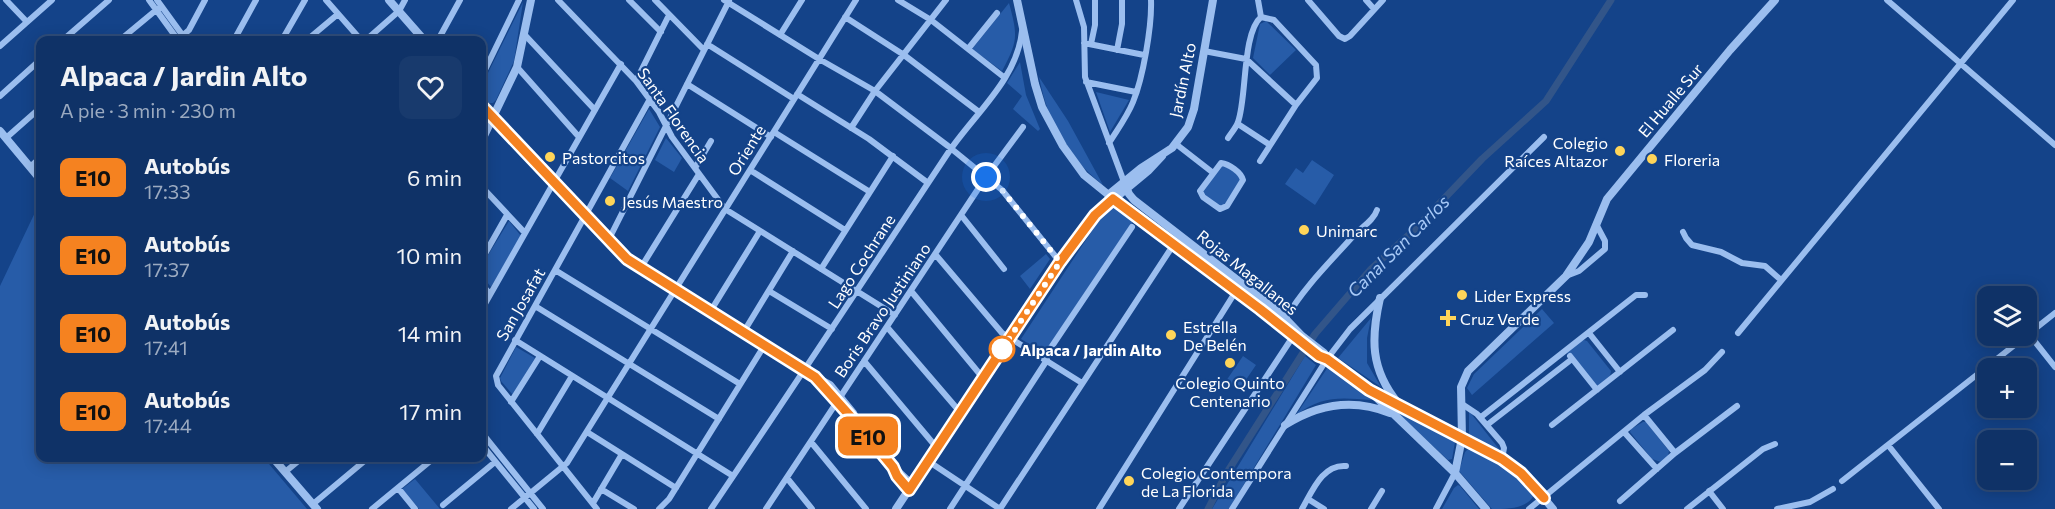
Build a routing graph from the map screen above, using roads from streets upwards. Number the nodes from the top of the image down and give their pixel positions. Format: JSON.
{"nodes":[{"id":1,"x":6,"y":0,"type":"edge"},
{"id":2,"x":52,"y":0,"type":"edge"},
{"id":3,"x":109,"y":0,"type":"edge"},
{"id":4,"x":149,"y":0,"type":"edge"},
{"id":5,"x":204,"y":0,"type":"edge"},
{"id":6,"x":256,"y":0,"type":"edge"},
{"id":7,"x":305,"y":0,"type":"edge"},
{"id":8,"x":326,"y":0,"type":"edge"},
{"id":9,"x":389,"y":0,"type":"edge"},
{"id":10,"x":405,"y":0,"type":"edge"},
{"id":11,"x":460,"y":0,"type":"edge"},
{"id":12,"x":519,"y":0,"type":"edge"},
{"id":13,"x":531,"y":0,"type":"edge"},
{"id":14,"x":558,"y":0,"type":"edge"},
{"id":15,"x":629,"y":0,"type":"edge"},
{"id":16,"x":655,"y":0,"type":"edge"},
{"id":17,"x":802,"y":0,"type":"edge"},
{"id":18,"x":856,"y":0,"type":"edge"},
{"id":19,"x":898,"y":0,"type":"edge"},
{"id":20,"x":946,"y":0,"type":"edge"},
{"id":21,"x":1017,"y":0,"type":"edge"},
{"id":22,"x":1076,"y":0,"type":"edge"},
{"id":23,"x":1095,"y":0,"type":"edge"},
{"id":24,"x":1122,"y":0,"type":"edge"},
{"id":25,"x":1151,"y":0,"type":"edge"},
{"id":26,"x":1213,"y":0,"type":"edge"},
{"id":27,"x":1258,"y":0,"type":"edge"},
{"id":28,"x":1308,"y":0,"type":"edge"},
{"id":29,"x":1366,"y":0,"type":"edge"},
{"id":30,"x":1383,"y":0,"type":"edge"},
{"id":31,"x":1775,"y":0,"type":"edge"},
{"id":32,"x":1887,"y":0,"type":"edge"},
{"id":33,"x":2013,"y":0,"type":"edge"},
{"id":34,"x":727,"y":1,"type":"edge"},
{"id":35,"x":158,"y":5,"type":"edge"},
{"id":36,"x":1374,"y":9,"type":"junction"},
{"id":37,"x":399,"y":11,"type":"junction"},
{"id":38,"x":997,"y":13,"type":"dead end"},
{"id":39,"x":338,"y":14,"type":"junction"},
{"id":40,"x":669,"y":15,"type":"junction"},
{"id":41,"x":845,"y":17,"type":"junction"},
{"id":42,"x":1261,"y":17,"type":"junction"},
{"id":43,"x":931,"y":20,"type":"junction"},
{"id":44,"x":27,"y":22,"type":"junction"},
{"id":45,"x":1023,"y":24,"type":"junction"},
{"id":46,"x":661,"y":33,"type":"junction"},
{"id":47,"x":524,"y":34,"type":"junction"},
{"id":48,"x":780,"y":35,"type":"junction"},
{"id":49,"x":68,"y":36,"type":"edge"},
{"id":50,"x":124,"y":36,"type":"edge"},
{"id":51,"x":177,"y":36,"type":"edge"},
{"id":52,"x":184,"y":36,"type":"edge"},
{"id":53,"x":238,"y":36,"type":"edge"},
{"id":54,"x":284,"y":36,"type":"edge"},
{"id":55,"x":312,"y":36,"type":"edge"},
{"id":56,"x":357,"y":36,"type":"edge"},
{"id":57,"x":371,"y":36,"type":"edge"},
{"id":58,"x":421,"y":36,"type":"edge"},
{"id":59,"x":440,"y":36,"type":"edge"},
{"id":60,"x":1088,"y":44,"type":"junction"},
{"id":61,"x":0,"y":46,"type":"edge"},
{"id":62,"x":706,"y":47,"type":"junction"},
{"id":63,"x":968,"y":49,"type":"junction"},
{"id":64,"x":1117,"y":50,"type":"junction"},
{"id":65,"x":1204,"y":51,"type":"junction"},
{"id":66,"x":904,"y":55,"type":"junction"},
{"id":67,"x":1144,"y":55,"type":"junction"},
{"id":68,"x":819,"y":59,"type":"junction"},
{"id":69,"x":1246,"y":59,"type":"junction"},
{"id":70,"x":1961,"y":62,"type":"junction"},
{"id":71,"x":36,"y":64,"type":"edge"},
{"id":72,"x":621,"y":64,"type":"junction"},
{"id":73,"x":517,"y":67,"type":"junction"},
{"id":74,"x":486,"y":68,"type":"edge"},
{"id":75,"x":1005,"y":78,"type":"junction"},
{"id":76,"x":636,"y":81,"type":"junction"},
{"id":77,"x":1086,"y":82,"type":"junction"},
{"id":78,"x":687,"y":84,"type":"junction"},
{"id":79,"x":875,"y":91,"type":"junction"},
{"id":80,"x":1136,"y":92,"type":"junction"},
{"id":81,"x":0,"y":96,"type":"edge"},
{"id":82,"x":796,"y":96,"type":"junction"},
{"id":83,"x":650,"y":99,"type":"junction"},
{"id":84,"x":1296,"y":105,"type":"junction"},
{"id":85,"x":595,"y":110,"type":"junction"},
{"id":86,"x":36,"y":111,"type":"edge"},
{"id":87,"x":486,"y":111,"type":"edge"},
{"id":88,"x":978,"y":112,"type":"junction"},
{"id":89,"x":492,"y":118,"type":"junction"},
{"id":90,"x":1238,"y":124,"type":"junction"},
{"id":91,"x":666,"y":125,"type":"junction"},
{"id":92,"x":1023,"y":127,"type":"dead end"},
{"id":93,"x":851,"y":128,"type":"junction"},
{"id":94,"x":486,"y":131,"type":"edge"},
{"id":95,"x":3,"y":134,"type":"edge"},
{"id":96,"x":772,"y":134,"type":"junction"},
{"id":97,"x":579,"y":137,"type":"junction"},
{"id":98,"x":1544,"y":137,"type":"dead end"},
{"id":99,"x":1228,"y":138,"type":"dead end"},
{"id":100,"x":711,"y":141,"type":"dead end"},
{"id":101,"x":1109,"y":143,"type":"junction"},
{"id":102,"x":1176,"y":144,"type":"junction"},
{"id":103,"x":1270,"y":145,"type":"junction"},
{"id":104,"x":2055,"y":145,"type":"edge"},
{"id":105,"x":951,"y":148,"type":"junction"},
{"id":106,"x":893,"y":156,"type":"junction"},
{"id":107,"x":1260,"y":161,"type":"dead end"},
{"id":108,"x":36,"y":162,"type":"edge"},
{"id":109,"x":30,"y":167,"type":"junction"},
{"id":110,"x":750,"y":170,"type":"junction"},
{"id":111,"x":697,"y":171,"type":"junction"},
{"id":112,"x":1212,"y":172,"type":"junction"},
{"id":113,"x":36,"y":174,"type":"edge"},
{"id":114,"x":986,"y":177,"type":"junction"},
{"id":115,"x":553,"y":183,"type":"junction"},
{"id":116,"x":928,"y":183,"type":"junction"},
{"id":117,"x":1125,"y":185,"type":"junction"},
{"id":118,"x":486,"y":191,"type":"edge"},
{"id":119,"x":870,"y":192,"type":"junction"},
{"id":120,"x":1110,"y":197,"type":"junction"},
{"id":121,"x":725,"y":209,"type":"junction"},
{"id":122,"x":1377,"y":210,"type":"dead end"},
{"id":123,"x":507,"y":214,"type":"junction"},
{"id":124,"x":961,"y":215,"type":"junction"},
{"id":125,"x":585,"y":216,"type":"junction"},
{"id":126,"x":1136,"y":216,"type":"junction"},
{"id":127,"x":1596,"y":224,"type":"junction"},
{"id":128,"x":1132,"y":227,"type":"dead end"},
{"id":129,"x":845,"y":230,"type":"junction"},
{"id":130,"x":760,"y":231,"type":"junction"},
{"id":131,"x":1683,"y":232,"type":"dead end"},
{"id":132,"x":1175,"y":233,"type":"junction"},
{"id":133,"x":525,"y":234,"type":"junction"},
{"id":134,"x":608,"y":241,"type":"junction"},
{"id":135,"x":1188,"y":243,"type":"junction"},
{"id":136,"x":1174,"y":244,"type":"junction"},
{"id":137,"x":793,"y":251,"type":"junction"},
{"id":138,"x":486,"y":252,"type":"edge"},
{"id":139,"x":935,"y":254,"type":"junction"},
{"id":140,"x":1060,"y":262,"type":"junction"},
{"id":141,"x":640,"y":268,"type":"junction"},
{"id":142,"x":820,"y":269,"type":"junction"},
{"id":143,"x":1005,"y":269,"type":"dead end"},
{"id":144,"x":555,"y":270,"type":"junction"},
{"id":145,"x":1566,"y":276,"type":"junction"},
{"id":146,"x":1781,"y":280,"type":"junction"},
{"id":147,"x":486,"y":290,"type":"edge"},
{"id":148,"x":675,"y":291,"type":"junction"},
{"id":149,"x":769,"y":291,"type":"junction"},
{"id":150,"x":857,"y":291,"type":"junction"},
{"id":151,"x":911,"y":291,"type":"junction"},
{"id":152,"x":1236,"y":291,"type":"junction"},
{"id":153,"x":490,"y":294,"type":"junction"},
{"id":154,"x":1645,"y":295,"type":"dead end"},
{"id":155,"x":1380,"y":298,"type":"junction"},
{"id":156,"x":486,"y":302,"type":"edge"},
{"id":157,"x":1262,"y":304,"type":"junction"},
{"id":158,"x":535,"y":306,"type":"junction"},
{"id":159,"x":710,"y":312,"type":"junction"},
{"id":160,"x":2055,"y":313,"type":"edge"},
{"id":161,"x":895,"y":315,"type":"junction"},
{"id":162,"x":1286,"y":318,"type":"junction"},
{"id":163,"x":1275,"y":321,"type":"junction"},
{"id":164,"x":887,"y":327,"type":"junction"},
{"id":165,"x":2037,"y":327,"type":"edge"},
{"id":166,"x":651,"y":329,"type":"junction"},
{"id":167,"x":832,"y":329,"type":"junction"},
{"id":168,"x":1673,"y":330,"type":"dead end"},
{"id":169,"x":743,"y":333,"type":"junction"},
{"id":170,"x":1589,"y":333,"type":"junction"},
{"id":171,"x":1738,"y":333,"type":"dead end"},
{"id":172,"x":1010,"y":337,"type":"junction"},
{"id":173,"x":515,"y":340,"type":"junction"},
{"id":174,"x":1298,"y":340,"type":"junction"},
{"id":175,"x":764,"y":346,"type":"junction"},
{"id":176,"x":2013,"y":346,"type":"edge"},
{"id":177,"x":2037,"y":346,"type":"edge"},
{"id":178,"x":1566,"y":351,"type":"junction"},
{"id":179,"x":1722,"y":352,"type":"dead end"},
{"id":180,"x":540,"y":356,"type":"junction"},
{"id":181,"x":1045,"y":359,"type":"junction"},
{"id":182,"x":1327,"y":359,"type":"junction"},
{"id":183,"x":1572,"y":359,"type":"junction"},
{"id":184,"x":864,"y":361,"type":"junction"},
{"id":185,"x":629,"y":364,"type":"junction"},
{"id":186,"x":2055,"y":367,"type":"edge"},
{"id":187,"x":804,"y":371,"type":"junction"},
{"id":188,"x":1620,"y":372,"type":"junction"},
{"id":189,"x":572,"y":376,"type":"junction"},
{"id":190,"x":983,"y":378,"type":"junction"},
{"id":191,"x":1082,"y":383,"type":"junction"},
{"id":192,"x":740,"y":384,"type":"junction"},
{"id":193,"x":1369,"y":390,"type":"junction"},
{"id":194,"x":1597,"y":390,"type":"junction"},
{"id":195,"x":608,"y":398,"type":"junction"},
{"id":196,"x":839,"y":400,"type":"junction"},
{"id":197,"x":512,"y":402,"type":"junction"},
{"id":198,"x":1462,"y":404,"type":"junction"},
{"id":199,"x":1737,"y":406,"type":"dead end"},
{"id":200,"x":1403,"y":407,"type":"junction"},
{"id":201,"x":960,"y":412,"type":"junction"},
{"id":202,"x":1392,"y":414,"type":"junction"},
{"id":203,"x":1644,"y":415,"type":"junction"},
{"id":204,"x":1480,"y":417,"type":"junction"},
{"id":205,"x":719,"y":419,"type":"junction"},
{"id":206,"x":1285,"y":425,"type":"junction"},
{"id":207,"x":1487,"y":425,"type":"junction"},
{"id":208,"x":1552,"y":425,"type":"dead end"},
{"id":209,"x":587,"y":432,"type":"junction"},
{"id":210,"x":1624,"y":432,"type":"junction"},
{"id":211,"x":537,"y":434,"type":"junction"},
{"id":212,"x":486,"y":438,"type":"edge"},
{"id":213,"x":1462,"y":438,"type":"junction"},
{"id":214,"x":811,"y":442,"type":"junction"},
{"id":215,"x":1775,"y":444,"type":"dead end"},
{"id":216,"x":1888,"y":445,"type":"junction"},
{"id":217,"x":937,"y":448,"type":"junction"},
{"id":218,"x":486,"y":450,"type":"edge"},
{"id":219,"x":697,"y":453,"type":"junction"},
{"id":220,"x":1675,"y":453,"type":"junction"},
{"id":221,"x":622,"y":454,"type":"junction"},
{"id":222,"x":1502,"y":459,"type":"junction"},
{"id":223,"x":928,"y":461,"type":"junction"},
{"id":224,"x":276,"y":462,"type":"edge"},
{"id":225,"x":297,"y":462,"type":"edge"},
{"id":226,"x":364,"y":462,"type":"edge"},
{"id":227,"x":429,"y":462,"type":"edge"},
{"id":228,"x":495,"y":462,"type":"junction"},
{"id":229,"x":1346,"y":466,"type":"dead end"},
{"id":230,"x":564,"y":467,"type":"junction"},
{"id":231,"x":1657,"y":469,"type":"junction"},
{"id":232,"x":285,"y":472,"type":"junction"},
{"id":233,"x":1455,"y":472,"type":"junction"},
{"id":234,"x":733,"y":476,"type":"junction"},
{"id":235,"x":787,"y":478,"type":"junction"},
{"id":236,"x":1842,"y":481,"type":"dead end"},
{"id":237,"x":965,"y":486,"type":"junction"},
{"id":238,"x":398,"y":488,"type":"junction"},
{"id":239,"x":676,"y":488,"type":"junction"},
{"id":240,"x":910,"y":488,"type":"junction"},
{"id":241,"x":601,"y":489,"type":"junction"},
{"id":242,"x":1833,"y":489,"type":"dead end"},
{"id":243,"x":1382,"y":491,"type":"dead end"},
{"id":244,"x":1709,"y":491,"type":"junction"},
{"id":245,"x":528,"y":495,"type":"junction"},
{"id":246,"x":1544,"y":498,"type":"junction"},
{"id":247,"x":1308,"y":499,"type":"junction"},
{"id":248,"x":1620,"y":501,"type":"dead end"},
{"id":249,"x":443,"y":505,"type":"dead end"},
{"id":250,"x":595,"y":506,"type":"edge"},
{"id":251,"x":315,"y":507,"type":"edge"},
{"id":252,"x":1692,"y":508,"type":"edge"},
{"id":253,"x":372,"y":509,"type":"edge"},
{"id":254,"x":416,"y":509,"type":"edge"},
{"id":255,"x":511,"y":509,"type":"edge"},
{"id":256,"x":534,"y":509,"type":"edge"},
{"id":257,"x":543,"y":509,"type":"edge"},
{"id":258,"x":634,"y":509,"type":"edge"},
{"id":259,"x":659,"y":509,"type":"edge"},
{"id":260,"x":711,"y":509,"type":"edge"},
{"id":261,"x":766,"y":509,"type":"edge"},
{"id":262,"x":812,"y":509,"type":"edge"},
{"id":263,"x":866,"y":509,"type":"edge"},
{"id":264,"x":896,"y":509,"type":"edge"},
{"id":265,"x":950,"y":509,"type":"edge"},
{"id":266,"x":1000,"y":509,"type":"edge"},
{"id":267,"x":1099,"y":509,"type":"edge"},
{"id":268,"x":1179,"y":509,"type":"edge"},
{"id":269,"x":1232,"y":509,"type":"edge"},
{"id":270,"x":1302,"y":509,"type":"edge"},
{"id":271,"x":1324,"y":509,"type":"edge"},
{"id":272,"x":1371,"y":509,"type":"edge"},
{"id":273,"x":1436,"y":509,"type":"edge"},
{"id":274,"x":1486,"y":509,"type":"edge"},
{"id":275,"x":1529,"y":509,"type":"edge"},
{"id":276,"x":1553,"y":509,"type":"edge"},
{"id":277,"x":1723,"y":509,"type":"edge"},
{"id":278,"x":1777,"y":509,"type":"edge"},
{"id":279,"x":1939,"y":509,"type":"edge"}],
"edges":[{"from":1,"to":44,"type":"street"},
{"from":2,"to":44,"type":"street"},
{"from":3,"to":49,"type":"street"},
{"from":4,"to":35,"type":"street"},
{"from":5,"to":52,"type":"street"},
{"from":6,"to":53,"type":"street"},
{"from":7,"to":54,"type":"street"},
{"from":8,"to":39,"type":"street"},
{"from":9,"to":37,"type":"street"},
{"from":10,"to":37,"type":"street"},
{"from":11,"to":59,"type":"street"},
{"from":12,"to":74,"type":"street"},
{"from":13,"to":47,"type":"street"},
{"from":14,"to":72,"type":"street","name":"Santa Florencia"},
{"from":15,"to":46,"type":"street"},
{"from":16,"to":40,"type":"street"},
{"from":17,"to":48,"type":"street"},
{"from":18,"to":41,"type":"street","name":"Oriente"},
{"from":19,"to":43,"type":"street"},
{"from":20,"to":43,"type":"street"},
{"from":21,"to":45,"type":"street","name":"Rojas Magallanes"},
{"from":22,"to":60,"type":"street"},
{"from":23,"to":60,"type":"street"},
{"from":24,"to":64,"type":"street"},
{"from":25,"to":67,"type":"street"},
{"from":26,"to":65,"type":"street","name":"Jardín Alto"},
{"from":27,"to":42,"type":"street"},
{"from":28,"to":36,"type":"street"},
{"from":29,"to":36,"type":"street"},
{"from":30,"to":36,"type":"street"},
{"from":31,"to":127,"type":"street","name":"El Hualle Sur"},
{"from":32,"to":70,"type":"street"},
{"from":33,"to":70,"type":"street"},
{"from":34,"to":48,"type":"street"},
{"from":34,"to":62,"type":"street"},
{"from":35,"to":50,"type":"street"},
{"from":35,"to":51,"type":"street"},
{"from":37,"to":57,"type":"street"},
{"from":37,"to":58,"type":"street"},
{"from":38,"to":63,"type":"street"},
{"from":39,"to":55,"type":"street"},
{"from":39,"to":56,"type":"street"},
{"from":40,"to":46,"type":"street"},
{"from":40,"to":62,"type":"street"},
{"from":41,"to":66,"type":"street"},
{"from":41,"to":68,"type":"street","name":"Oriente"},
{"from":42,"to":69,"type":"street"},
{"from":42,"to":84,"type":"street"},
{"from":43,"to":63,"type":"street"},
{"from":43,"to":66,"type":"street"},
{"from":44,"to":61,"type":"street"},
{"from":45,"to":75,"type":"street","name":"Lago Cochrane"},
{"from":45,"to":120,"type":"street","name":"Rojas Magallanes"},
{"from":46,"to":76,"type":"street"},
{"from":47,"to":73,"type":"street"},
{"from":47,"to":85,"type":"street"},
{"from":48,"to":68,"type":"street"},
{"from":60,"to":64,"type":"street"},
{"from":60,"to":77,"type":"street"},
{"from":62,"to":78,"type":"street"},
{"from":62,"to":82,"type":"street"},
{"from":63,"to":75,"type":"street"},
{"from":64,"to":67,"type":"street"},
{"from":65,"to":69,"type":"street"},
{"from":65,"to":102,"type":"street","name":"Jardín Alto"},
{"from":66,"to":79,"type":"street"},
{"from":66,"to":88,"type":"street"},
{"from":67,"to":80,"type":"street"},
{"from":68,"to":79,"type":"street"},
{"from":68,"to":82,"type":"street","name":"Oriente"},
{"from":69,"to":84,"type":"street"},
{"from":69,"to":90,"type":"street"},
{"from":70,"to":104,"type":"street"},
{"from":70,"to":146,"type":"street"},
{"from":71,"to":81,"type":"street"},
{"from":72,"to":76,"type":"street","name":"Santa Florencia"},
{"from":72,"to":85,"type":"street"},
{"from":73,"to":89,"type":"street"},
{"from":73,"to":97,"type":"street"},
{"from":75,"to":88,"type":"street","name":"Lago Cochrane"},
{"from":76,"to":83,"type":"street","name":"Santa Florencia"},
{"from":77,"to":80,"type":"street"},
{"from":77,"to":101,"type":"street"},
{"from":78,"to":91,"type":"street"},
{"from":78,"to":96,"type":"street"},
{"from":79,"to":93,"type":"street"},
{"from":79,"to":105,"type":"street"},
{"from":80,"to":101,"type":"street"},
{"from":82,"to":93,"type":"street"},
{"from":82,"to":96,"type":"street","name":"Oriente"},
{"from":83,"to":91,"type":"street","name":"Santa Florencia"},
{"from":83,"to":125,"type":"street","name":"San Josafat"},
{"from":84,"to":103,"type":"street"},
{"from":85,"to":97,"type":"street"},
{"from":86,"to":95,"type":"street"},
{"from":87,"to":89,"type":"street"},
{"from":88,"to":105,"type":"street","name":"Lago Cochrane"},
{"from":89,"to":94,"type":"street"},
{"from":89,"to":115,"type":"street"},
{"from":90,"to":99,"type":"street"},
{"from":90,"to":103,"type":"street"},
{"from":91,"to":111,"type":"street","name":"Santa Florencia"},
{"from":91,"to":134,"type":"street"},
{"from":92,"to":114,"type":"street","name":"Boris Bravo Justiniano"},
{"from":93,"to":106,"type":"street"},
{"from":95,"to":109,"type":"street"},
{"from":96,"to":110,"type":"street","name":"Oriente"},
{"from":96,"to":119,"type":"street"},
{"from":97,"to":115,"type":"street"},
{"from":98,"to":155,"type":"street"},
{"from":100,"to":111,"type":"street"},
{"from":101,"to":117,"type":"street"},
{"from":102,"to":112,"type":"street"},
{"from":102,"to":117,"type":"street","name":"Jardín Alto"},
{"from":103,"to":107,"type":"street"},
{"from":105,"to":114,"type":"street"},
{"from":105,"to":116,"type":"street","name":"Lago Cochrane"},
{"from":106,"to":116,"type":"street"},
{"from":106,"to":119,"type":"street"},
{"from":108,"to":109,"type":"street"},
{"from":109,"to":113,"type":"street"},
{"from":110,"to":121,"type":"street","name":"Oriente"},
{"from":110,"to":129,"type":"street"},
{"from":111,"to":121,"type":"street","name":"Santa Florencia"},
{"from":111,"to":141,"type":"street"},
{"from":112,"to":112,"type":"street"},
{"from":114,"to":124,"type":"street","name":"Boris Bravo Justiniano"},
{"from":114,"to":140,"type":"street"},
{"from":115,"to":125,"type":"street"},
{"from":115,"to":133,"type":"street"},
{"from":116,"to":150,"type":"street","name":"Lago Cochrane"},
{"from":117,"to":120,"type":"street","name":"Jardín Alto"},
{"from":117,"to":132,"type":"street","name":"Rojas Magallanes"},
{"from":118,"to":123,"type":"street"},
{"from":119,"to":129,"type":"street"},
{"from":120,"to":126,"type":"street","name":"Rojas Magallanes"},
{"from":120,"to":140,"type":"street","name":"Jardín Alto"},
{"from":121,"to":130,"type":"street","name":"Santa Florencia"},
{"from":121,"to":148,"type":"street","name":"Oriente"},
{"from":122,"to":162,"type":"street"},
{"from":123,"to":133,"type":"street"},
{"from":123,"to":138,"type":"street"},
{"from":124,"to":139,"type":"street","name":"Boris Bravo Justiniano"},
{"from":124,"to":143,"type":"street"},
{"from":125,"to":134,"type":"street"},
{"from":125,"to":144,"type":"street","name":"San Josafat"},
{"from":126,"to":132,"type":"street","name":"Rojas Magallanes"},
{"from":126,"to":136,"type":"street","name":"Rojas Magallanes"},
{"from":127,"to":145,"type":"street","name":"El Hualle Sur"},
{"from":127,"to":145,"type":"street","name":"El Hualle Sur"},
{"from":128,"to":181,"type":"street"},
{"from":129,"to":142,"type":"street"},
{"from":130,"to":137,"type":"street","name":"Santa Florencia"},
{"from":130,"to":159,"type":"street"},
{"from":131,"to":146,"type":"street"},
{"from":132,"to":135,"type":"street","name":"Rojas Magallanes"},
{"from":133,"to":153,"type":"street"},
{"from":134,"to":141,"type":"street"},
{"from":135,"to":136,"type":"street"},
{"from":135,"to":157,"type":"street","name":"Rojas Magallanes"},
{"from":136,"to":152,"type":"street","name":"Rojas Magallanes"},
{"from":136,"to":191,"type":"street"},
{"from":137,"to":142,"type":"street","name":"Santa Florencia"},
{"from":137,"to":149,"type":"street"},
{"from":139,"to":151,"type":"street","name":"Boris Bravo Justiniano"},
{"from":139,"to":172,"type":"street"},
{"from":140,"to":172,"type":"street","name":"Jardín Alto"},
{"from":141,"to":148,"type":"street"},
{"from":142,"to":150,"type":"street","name":"Santa Florencia"},
{"from":144,"to":158,"type":"street","name":"San Josafat"},
{"from":144,"to":166,"type":"street"},
{"from":145,"to":198,"type":"street","name":"El Hualle Sur"},
{"from":146,"to":171,"type":"street"},
{"from":147,"to":153,"type":"street"},
{"from":148,"to":159,"type":"street"},
{"from":148,"to":166,"type":"street","name":"Oriente"},
{"from":149,"to":167,"type":"street"},
{"from":149,"to":169,"type":"street"},
{"from":150,"to":161,"type":"street","name":"Santa Florencia"},
{"from":150,"to":167,"type":"street","name":"Lago Cochrane"},
{"from":151,"to":161,"type":"street","name":"Boris Bravo Justiniano"},
{"from":151,"to":190,"type":"street"},
{"from":152,"to":157,"type":"street","name":"Rojas Magallanes"},
{"from":152,"to":267,"type":"street"},
{"from":153,"to":156,"type":"street"},
{"from":154,"to":170,"type":"street"},
{"from":155,"to":182,"type":"street"},
{"from":155,"to":200,"type":"street"},
{"from":157,"to":162,"type":"street","name":"Rojas Magallanes"},
{"from":157,"to":163,"type":"street","name":"Rojas Magallanes"},
{"from":158,"to":173,"type":"street","name":"San Josafat"},
{"from":158,"to":185,"type":"street"},
{"from":159,"to":169,"type":"street"},
{"from":160,"to":165,"type":"street"},
{"from":161,"to":164,"type":"street","name":"Boris Bravo Justiniano"},
{"from":162,"to":163,"type":"street"},
{"from":162,"to":174,"type":"street","name":"Rojas Magallanes"},
{"from":163,"to":174,"type":"street","name":"Rojas Magallanes"},
{"from":164,"to":184,"type":"street","name":"Boris Bravo Justiniano"},
{"from":164,"to":201,"type":"street"},
{"from":166,"to":185,"type":"street","name":"Oriente"},
{"from":166,"to":192,"type":"street"},
{"from":167,"to":187,"type":"street","name":"Lago Cochrane"},
{"from":168,"to":188,"type":"street"},
{"from":169,"to":175,"type":"street"},
{"from":170,"to":178,"type":"street"},
{"from":170,"to":188,"type":"street"},
{"from":172,"to":181,"type":"street"},
{"from":172,"to":190,"type":"street","name":"Jardín Alto"},
{"from":173,"to":180,"type":"street"},
{"from":173,"to":197,"type":"street","name":"San Josafat"},
{"from":174,"to":182,"type":"street","name":"Rojas Magallanes"},
{"from":174,"to":268,"type":"street"},
{"from":175,"to":187,"type":"street"},
{"from":175,"to":192,"type":"street"},
{"from":176,"to":216,"type":"street"},
{"from":177,"to":186,"type":"street"},
{"from":178,"to":183,"type":"street"},
{"from":178,"to":204,"type":"street"},
{"from":179,"to":203,"type":"street"},
{"from":180,"to":189,"type":"street"},
{"from":180,"to":197,"type":"street"},
{"from":181,"to":191,"type":"street"},
{"from":181,"to":237,"type":"street"},
{"from":182,"to":193,"type":"street","name":"Rojas Magallanes"},
{"from":182,"to":206,"type":"street"},
{"from":183,"to":194,"type":"street"},
{"from":183,"to":207,"type":"street"},
{"from":184,"to":196,"type":"street","name":"Boris Bravo Justiniano"},
{"from":184,"to":217,"type":"street"},
{"from":185,"to":195,"type":"street","name":"Oriente"},
{"from":185,"to":205,"type":"street"},
{"from":187,"to":196,"type":"street"},
{"from":187,"to":234,"type":"street","name":"Lago Cochrane"},
{"from":188,"to":194,"type":"street"},
{"from":189,"to":195,"type":"street"},
{"from":189,"to":211,"type":"street"},
{"from":190,"to":201,"type":"street","name":"Jardín Alto"},
{"from":191,"to":266,"type":"street"},
{"from":192,"to":205,"type":"street"},
{"from":193,"to":200,"type":"street","name":"Rojas Magallanes"},
{"from":193,"to":202,"type":"street","name":"Rojas Magallanes"},
{"from":194,"to":208,"type":"street"},
{"from":195,"to":209,"type":"street","name":"Oriente"},
{"from":195,"to":219,"type":"street"},
{"from":196,"to":214,"type":"street","name":"Boris Bravo Justiniano"},
{"from":196,"to":240,"type":"street"},
{"from":197,"to":211,"type":"street","name":"San Josafat"},
{"from":198,"to":204,"type":"street"},
{"from":198,"to":213,"type":"street","name":"El Hualle Sur"},
{"from":199,"to":220,"type":"street"},
{"from":200,"to":213,"type":"street","name":"Rojas Magallanes"},
{"from":201,"to":217,"type":"street","name":"Jardín Alto"},
{"from":202,"to":206,"type":"street"},
{"from":202,"to":233,"type":"street","name":"Rojas Magallanes"},
{"from":203,"to":210,"type":"street"},
{"from":203,"to":220,"type":"street"},
{"from":204,"to":207,"type":"street"},
{"from":205,"to":219,"type":"street"},
{"from":206,"to":269,"type":"street"},
{"from":207,"to":222,"type":"street"},
{"from":209,"to":221,"type":"street"},
{"from":209,"to":230,"type":"street","name":"Oriente"},
{"from":210,"to":231,"type":"street"},
{"from":210,"to":246,"type":"street"},
{"from":211,"to":230,"type":"street","name":"San Josafat"},
{"from":212,"to":245,"type":"street"},
{"from":213,"to":222,"type":"street","name":"Rojas Magallanes"},
{"from":213,"to":233,"type":"street","name":"El Hualle Sur"},
{"from":214,"to":235,"type":"street","name":"Boris Bravo Justiniano"},
{"from":214,"to":263,"type":"street"},
{"from":215,"to":244,"type":"street"},
{"from":216,"to":236,"type":"street"},
{"from":216,"to":279,"type":"street"},
{"from":217,"to":223,"type":"street","name":"Jardín Alto"},
{"from":218,"to":228,"type":"street"},
{"from":219,"to":234,"type":"street"},
{"from":219,"to":239,"type":"street"},
{"from":220,"to":231,"type":"street"},
{"from":221,"to":239,"type":"street"},
{"from":221,"to":241,"type":"street"},
{"from":222,"to":246,"type":"street","name":"Rojas Magallanes"},
{"from":223,"to":237,"type":"street"},
{"from":223,"to":240,"type":"street","name":"Jardín Alto"},
{"from":224,"to":232,"type":"street"},
{"from":225,"to":232,"type":"street"},
{"from":226,"to":251,"type":"street"},
{"from":227,"to":238,"type":"street"},
{"from":228,"to":245,"type":"street"},
{"from":228,"to":249,"type":"street"},
{"from":229,"to":247,"type":"street"},
{"from":230,"to":245,"type":"street","name":"Oriente"},
{"from":230,"to":250,"type":"street","name":"San Josafat"},
{"from":231,"to":248,"type":"street"},
{"from":232,"to":251,"type":"street"},
{"from":233,"to":273,"type":"street","name":"El Hualle Sur"},
{"from":233,"to":274,"type":"street","name":"Rojas Magallanes"},
{"from":234,"to":260,"type":"street","name":"Lago Cochrane"},
{"from":235,"to":261,"type":"street","name":"Boris Bravo Justiniano"},
{"from":235,"to":262,"type":"street"},
{"from":237,"to":265,"type":"street"},
{"from":237,"to":266,"type":"street"},
{"from":238,"to":253,"type":"street"},
{"from":238,"to":254,"type":"street"},
{"from":239,"to":259,"type":"street"},
{"from":240,"to":264,"type":"street","name":"Jardín Alto"},
{"from":241,"to":250,"type":"street"},
{"from":241,"to":258,"type":"street"},
{"from":242,"to":278,"type":"street"},
{"from":243,"to":272,"type":"street"},
{"from":244,"to":252,"type":"street"},
{"from":244,"to":277,"type":"street"},
{"from":245,"to":255,"type":"street","name":"Oriente"},
{"from":245,"to":256,"type":"street"},
{"from":245,"to":257,"type":"street"},
{"from":246,"to":275,"type":"street"},
{"from":246,"to":276,"type":"street","name":"Rojas Magallanes"},
{"from":247,"to":270,"type":"street"},
{"from":247,"to":271,"type":"street"}]}
